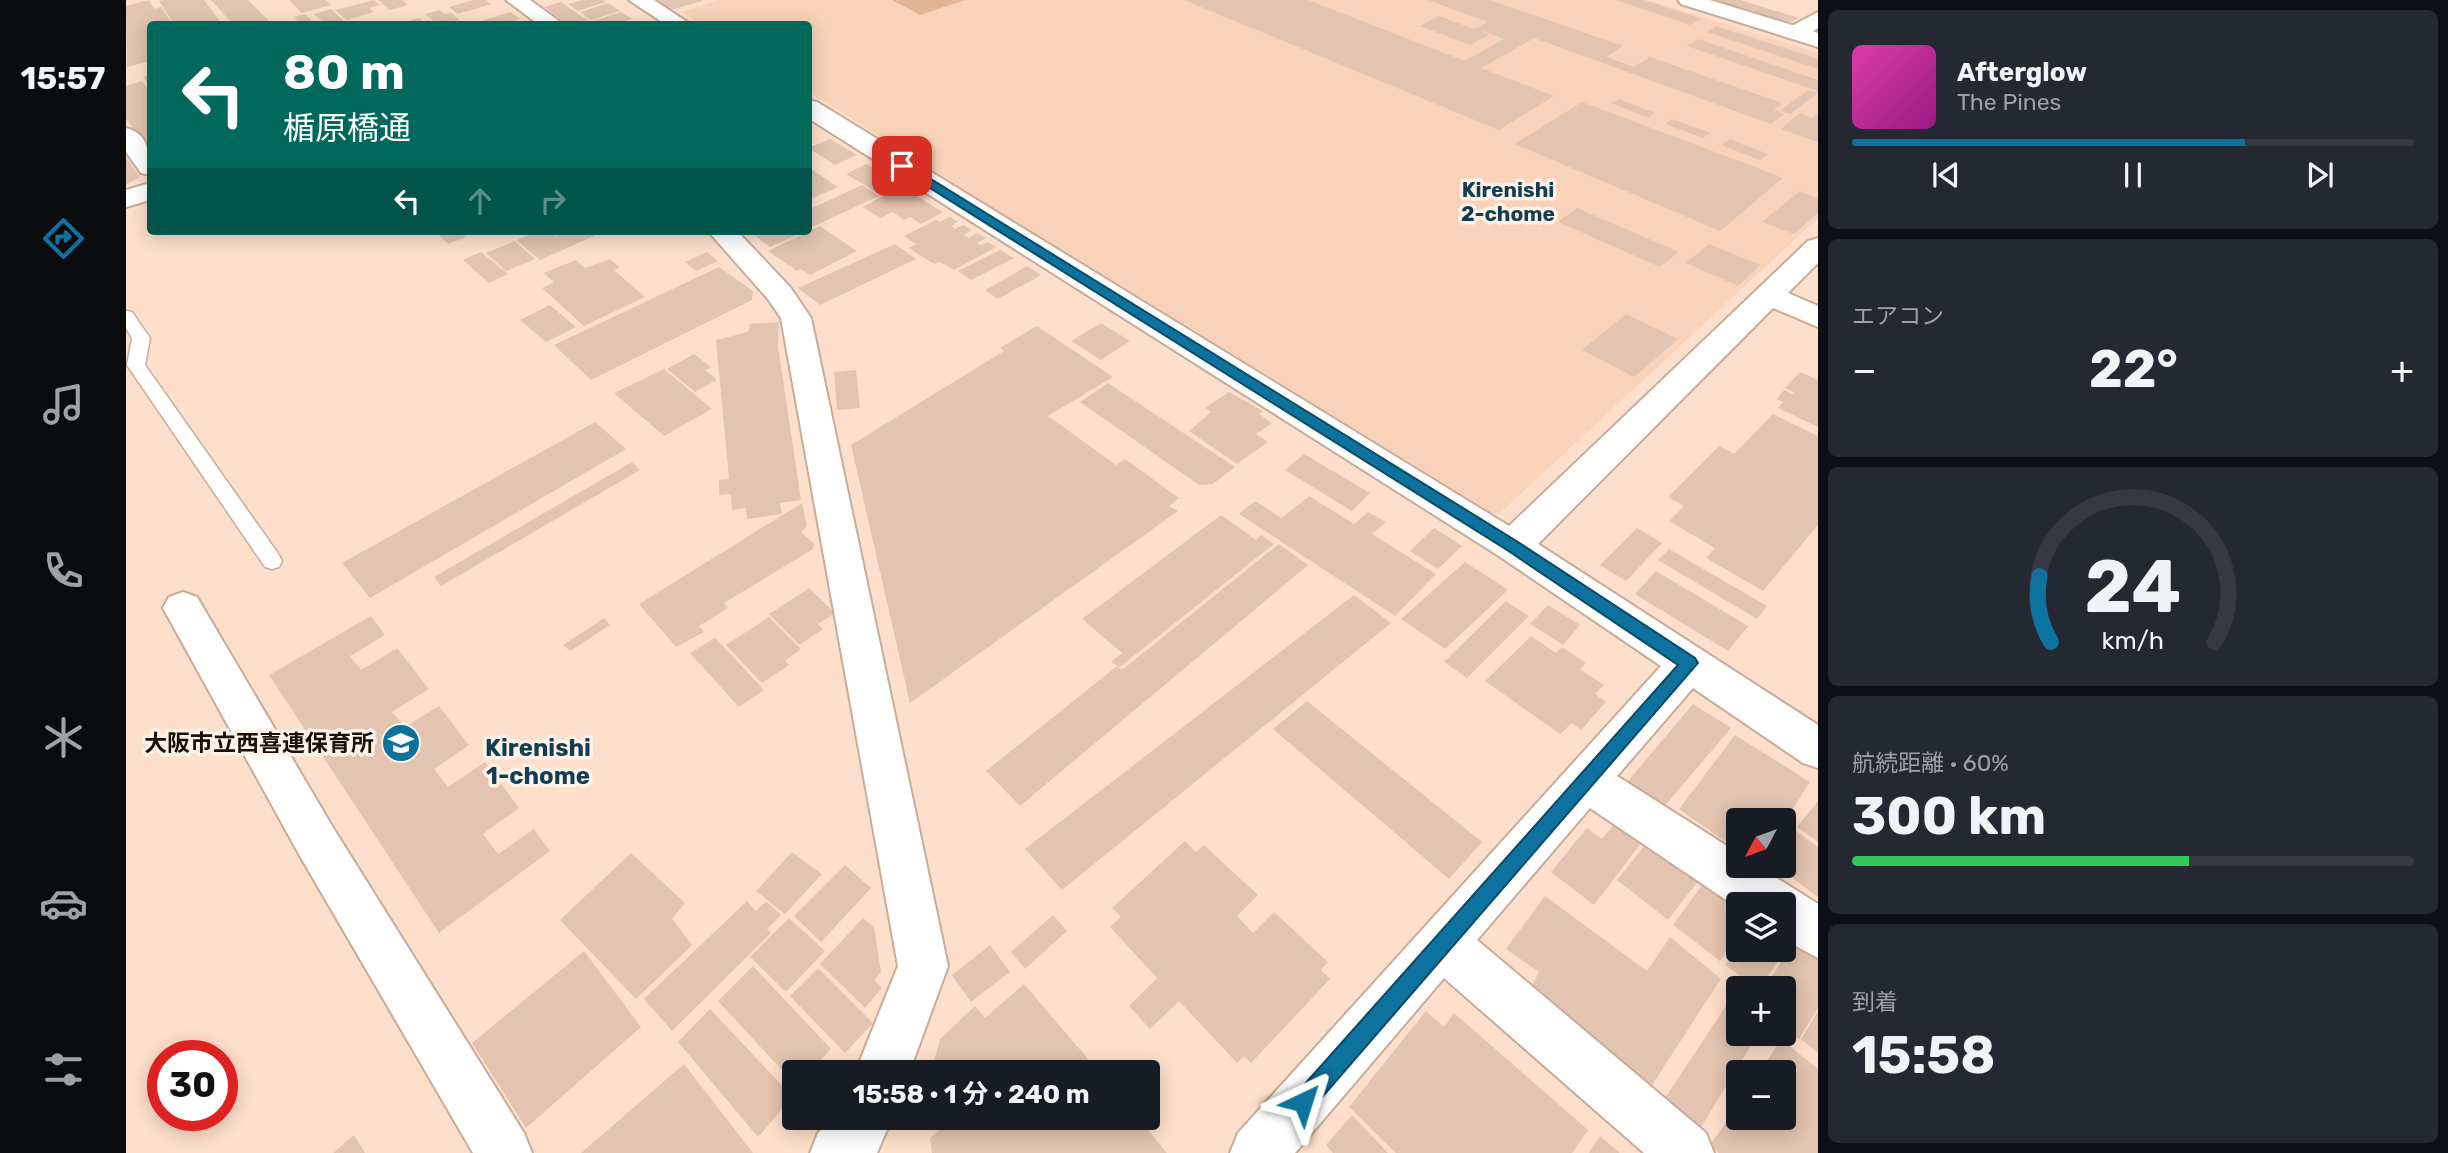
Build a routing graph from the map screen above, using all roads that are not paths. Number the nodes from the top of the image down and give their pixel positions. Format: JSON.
{"nodes":[{"id":1,"x":516,"y":0,"type":"edge"},
{"id":2,"x":639,"y":0,"type":"edge"},
{"id":3,"x":1688,"y":0,"type":"edge"},
{"id":4,"x":1818,"y":18,"type":"edge"},
{"id":5,"x":548,"y":21,"type":"edge"},
{"id":6,"x":664,"y":21,"type":"edge"},
{"id":7,"x":1796,"y":33,"type":"junction"},
{"id":8,"x":1818,"y":40,"type":"edge"},
{"id":9,"x":812,"y":109,"type":"edge"},
{"id":10,"x":126,"y":135,"type":"edge"},
{"id":11,"x":147,"y":163,"type":"edge"},
{"id":12,"x":147,"y":192,"type":"edge"},
{"id":13,"x":126,"y":199,"type":"edge"},
{"id":14,"x":726,"y":235,"type":"edge"},
{"id":15,"x":1818,"y":247,"type":"edge"},
{"id":16,"x":1767,"y":294,"type":"junction"},
{"id":17,"x":126,"y":316,"type":"edge"},
{"id":18,"x":1818,"y":318,"type":"edge"},
{"id":19,"x":1512,"y":546,"type":"junction"},
{"id":20,"x":272,"y":561,"type":"dead end"},
{"id":21,"x":183,"y":608,"type":"dead end"},
{"id":22,"x":1689,"y":663,"type":"junction"},
{"id":23,"x":1818,"y":749,"type":"edge"},
{"id":24,"x":1586,"y":780,"type":"junction"},
{"id":25,"x":1755,"y":892,"type":"edge"},
{"id":26,"x":1796,"y":919,"type":"edge"},
{"id":27,"x":1818,"y":933,"type":"edge"},
{"id":28,"x":1443,"y":944,"type":"junction"},
{"id":29,"x":887,"y":1060,"type":"edge"},
{"id":30,"x":1268,"y":1149,"type":"edge"},
{"id":31,"x":504,"y":1153,"type":"edge"},
{"id":32,"x":1686,"y":1153,"type":"edge"}],
"edges":[{"from":1,"to":5,"type":"street"},
{"from":2,"to":6,"type":"street"},
{"from":3,"to":7,"type":"street"},
{"from":4,"to":7,"type":"street"},
{"from":7,"to":8,"type":"street"},
{"from":9,"to":19,"type":"street"},
{"from":10,"to":11,"type":"street"},
{"from":12,"to":13,"type":"street"},
{"from":14,"to":29,"type":"street"},
{"from":15,"to":16,"type":"street"},
{"from":16,"to":18,"type":"street"},
{"from":16,"to":19,"type":"street"},
{"from":17,"to":20,"type":"lane"},
{"from":19,"to":22,"type":"street"},
{"from":21,"to":31,"type":"street"},
{"from":22,"to":23,"type":"street"},
{"from":22,"to":24,"type":"street"},
{"from":24,"to":25,"type":"street"},
{"from":24,"to":28,"type":"street"},
{"from":26,"to":27,"type":"street"},
{"from":28,"to":30,"type":"street"},
{"from":28,"to":32,"type":"street"}]}
